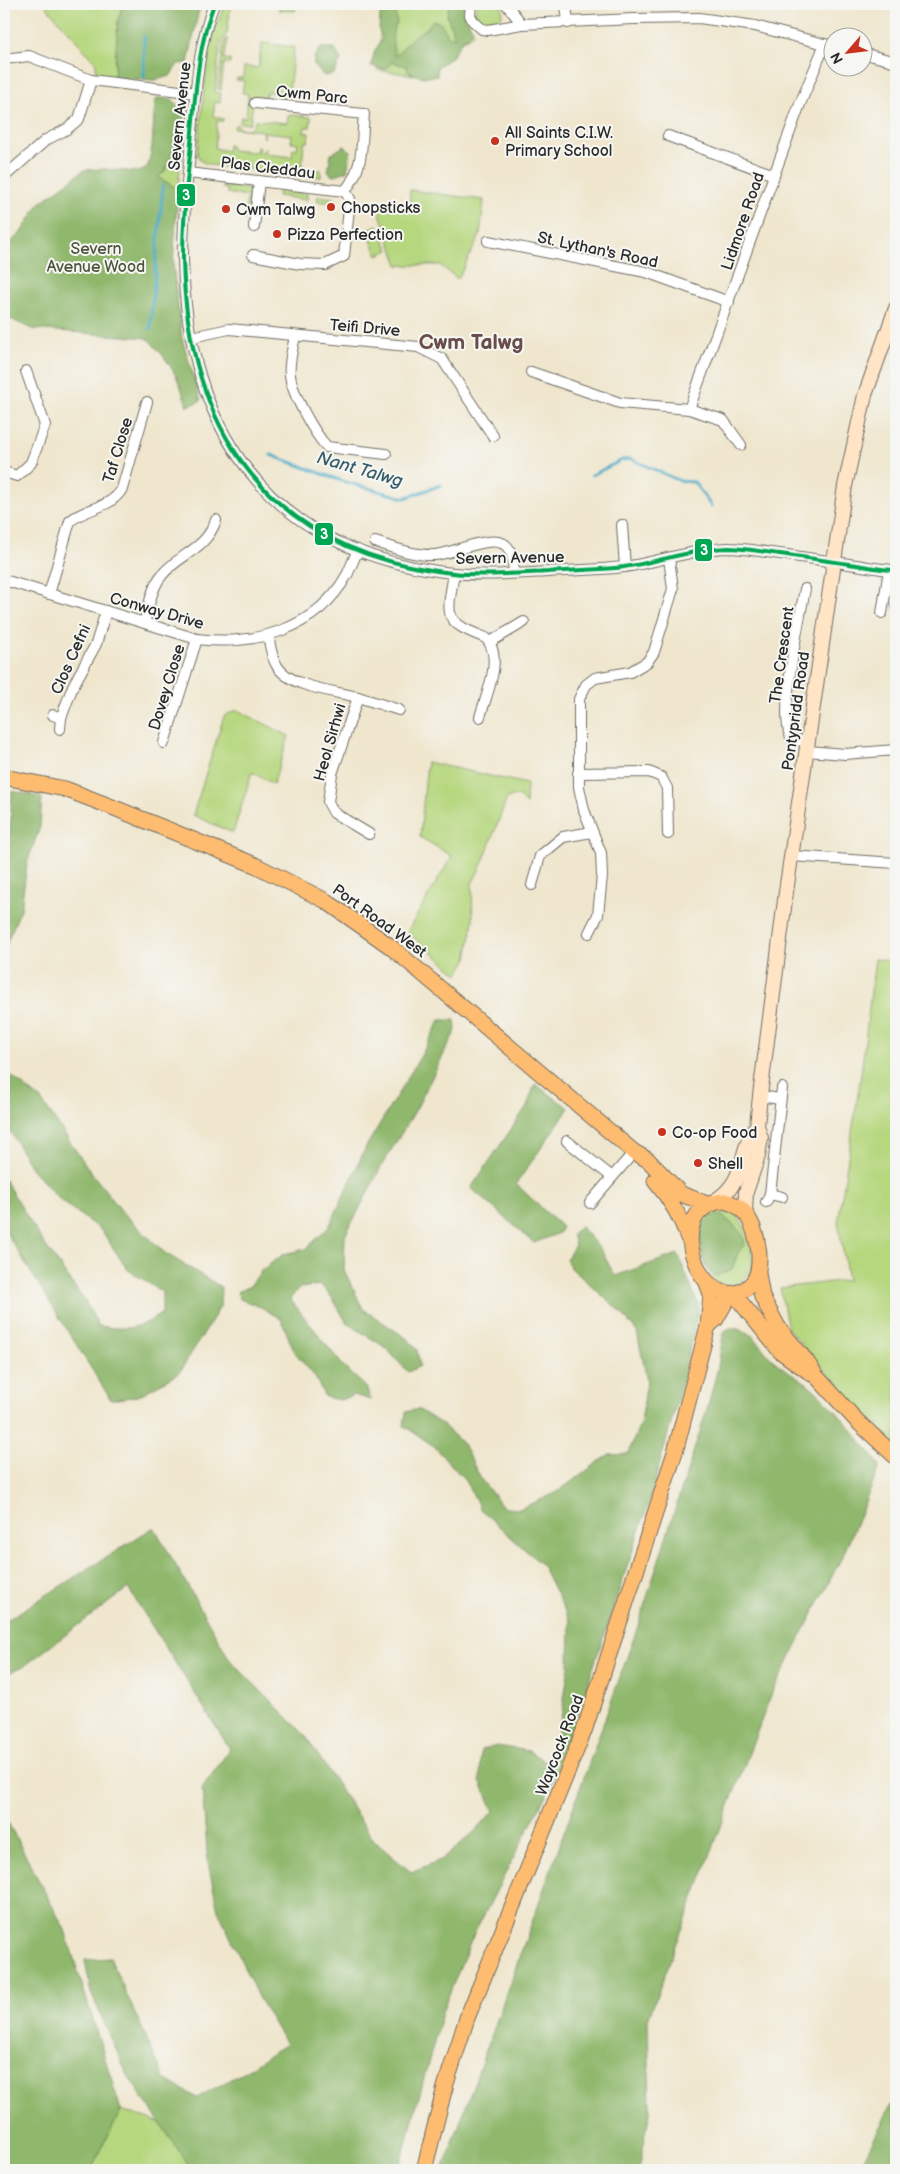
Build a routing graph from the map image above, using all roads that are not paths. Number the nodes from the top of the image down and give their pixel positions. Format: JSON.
{"nodes":[{"id":1,"x":214,"y":4,"type":"edge"},
{"id":2,"x":472,"y":4,"type":"edge"},
{"id":3,"x":506,"y":4,"type":"edge"},
{"id":4,"x":566,"y":4,"type":"edge"},
{"id":5,"x":568,"y":22,"type":"junction"},
{"id":6,"x":522,"y":24,"type":"junction"},
{"id":7,"x":822,"y":43,"type":"edge"},
{"id":8,"x":872,"y":56,"type":"edge"},
{"id":9,"x":4,"y":59,"type":"edge"},
{"id":10,"x":822,"y":59,"type":"edge"},
{"id":11,"x":896,"y":62,"type":"edge"},
{"id":12,"x":91,"y":80,"type":"junction"},
{"id":13,"x":196,"y":94,"type":"junction"},
{"id":14,"x":255,"y":103,"type":"dead end"},
{"id":15,"x":668,"y":136,"type":"dead end"},
{"id":16,"x":188,"y":173,"type":"junction"},
{"id":17,"x":774,"y":174,"type":"junction"},
{"id":18,"x":4,"y":177,"type":"edge"},
{"id":19,"x":259,"y":181,"type":"junction"},
{"id":20,"x":345,"y":191,"type":"junction"},
{"id":21,"x":254,"y":227,"type":"dead end"},
{"id":22,"x":488,"y":241,"type":"dead end"},
{"id":23,"x":252,"y":255,"type":"dead end"},
{"id":24,"x":729,"y":302,"type":"junction"},
{"id":25,"x":896,"y":308,"type":"edge"},
{"id":26,"x":295,"y":336,"type":"junction"},
{"id":27,"x":192,"y":337,"type":"junction"},
{"id":28,"x":26,"y":371,"type":"dead end"},
{"id":29,"x":531,"y":372,"type":"dead end"},
{"id":30,"x":147,"y":402,"type":"dead end"},
{"id":31,"x":689,"y":408,"type":"junction"},
{"id":32,"x":493,"y":436,"type":"dead end"},
{"id":33,"x":741,"y":445,"type":"dead end"},
{"id":34,"x":386,"y":454,"type":"dead end"},
{"id":35,"x":4,"y":472,"type":"edge"},
{"id":36,"x":216,"y":520,"type":"dead end"},
{"id":37,"x":622,"y":525,"type":"dead end"},
{"id":38,"x":375,"y":542,"type":"dead end"},
{"id":39,"x":358,"y":550,"type":"junction"},
{"id":40,"x":669,"y":558,"type":"junction"},
{"id":41,"x":834,"y":562,"type":"junction"},
{"id":42,"x":625,"y":567,"type":"junction"},
{"id":43,"x":893,"y":570,"type":"edge"},
{"id":44,"x":454,"y":573,"type":"junction"},
{"id":45,"x":514,"y":573,"type":"junction"},
{"id":46,"x":5,"y":583,"type":"edge"},
{"id":47,"x":805,"y":588,"type":"dead end"},
{"id":48,"x":49,"y":594,"type":"junction"},
{"id":49,"x":106,"y":611,"type":"junction"},
{"id":50,"x":882,"y":613,"type":"dead end"},
{"id":51,"x":524,"y":622,"type":"dead end"},
{"id":52,"x":144,"y":623,"type":"junction"},
{"id":53,"x":268,"y":636,"type":"junction"},
{"id":54,"x":196,"y":639,"type":"junction"},
{"id":55,"x":490,"y":642,"type":"junction"},
{"id":56,"x":358,"y":697,"type":"junction"},
{"id":57,"x":399,"y":710,"type":"dead end"},
{"id":58,"x":480,"y":717,"type":"dead end"},
{"id":59,"x":60,"y":729,"type":"dead end"},
{"id":60,"x":164,"y":743,"type":"dead end"},
{"id":61,"x":808,"y":746,"type":"junction"},
{"id":62,"x":896,"y":750,"type":"edge"},
{"id":63,"x":578,"y":774,"type":"junction"},
{"id":64,"x":4,"y":777,"type":"edge"},
{"id":65,"x":592,"y":832,"type":"junction"},
{"id":66,"x":369,"y":834,"type":"dead end"},
{"id":67,"x":668,"y":834,"type":"dead end"},
{"id":68,"x":792,"y":856,"type":"junction"},
{"id":69,"x":896,"y":863,"type":"edge"},
{"id":70,"x":532,"y":884,"type":"dead end"},
{"id":71,"x":589,"y":933,"type":"dead end"},
{"id":72,"x":760,"y":1096,"type":"junction"},
{"id":73,"x":757,"y":1126,"type":"junction"},
{"id":74,"x":568,"y":1141,"type":"dead end"},
{"id":75,"x":634,"y":1152,"type":"junction"},
{"id":76,"x":612,"y":1177,"type":"junction"},
{"id":77,"x":782,"y":1197,"type":"dead end"},
{"id":78,"x":710,"y":1203,"type":"junction"},
{"id":79,"x":590,"y":1204,"type":"dead end"},
{"id":80,"x":745,"y":1212,"type":"junction"},
{"id":81,"x":692,"y":1248,"type":"junction"},
{"id":82,"x":758,"y":1273,"type":"junction"},
{"id":83,"x":707,"y":1283,"type":"junction"},
{"id":84,"x":732,"y":1294,"type":"junction"},
{"id":85,"x":708,"y":1326,"type":"junction"},
{"id":86,"x":816,"y":1376,"type":"junction"},
{"id":87,"x":896,"y":1457,"type":"edge"},
{"id":88,"x":424,"y":2170,"type":"edge"}],
"edges":[{"from":1,"to":13,"type":"street","name":"Severn Avenue"},
{"from":2,"to":6,"type":"street"},
{"from":3,"to":6,"type":"street"},
{"from":4,"to":5,"type":"street"},
{"from":5,"to":6,"type":"street"},
{"from":5,"to":7,"type":"street"},
{"from":8,"to":11,"type":"street"},
{"from":9,"to":12,"type":"street"},
{"from":10,"to":17,"type":"street","name":"Lidmore Road"},
{"from":12,"to":13,"type":"street"},
{"from":12,"to":18,"type":"street"},
{"from":13,"to":16,"type":"street","name":"Severn Avenue"},
{"from":14,"to":20,"type":"street","name":"Cwm Parc"},
{"from":15,"to":17,"type":"street"},
{"from":16,"to":19,"type":"street","name":"Plas Cleddau"},
{"from":16,"to":27,"type":"street","name":"Severn Avenue"},
{"from":17,"to":24,"type":"street","name":"Lidmore Road"},
{"from":19,"to":20,"type":"street","name":"Plas Cleddau"},
{"from":19,"to":21,"type":"street"},
{"from":20,"to":23,"type":"street"},
{"from":22,"to":24,"type":"street","name":"St. Lythan's Road"},
{"from":24,"to":31,"type":"street","name":"Lidmore Road"},
{"from":25,"to":41,"type":"main road","name":"Pontypridd Road"},
{"from":26,"to":27,"type":"street","name":"Teifi Drive"},
{"from":26,"to":32,"type":"street","name":"Teifi Drive"},
{"from":26,"to":34,"type":"street"},
{"from":27,"to":39,"type":"street","name":"Severn Avenue"},
{"from":28,"to":35,"type":"street"},
{"from":29,"to":31,"type":"street"},
{"from":30,"to":48,"type":"street","name":"Taf Close"},
{"from":31,"to":33,"type":"street"},
{"from":36,"to":52,"type":"street"},
{"from":37,"to":42,"type":"street"},
{"from":38,"to":45,"type":"street"},
{"from":39,"to":44,"type":"street","name":"Severn Avenue"},
{"from":39,"to":53,"type":"street","name":"Conway Drive"},
{"from":40,"to":41,"type":"street","name":"Severn Avenue"},
{"from":40,"to":42,"type":"street","name":"Severn Avenue"},
{"from":40,"to":63,"type":"street"},
{"from":41,"to":43,"type":"street","name":"Severn Avenue"},
{"from":41,"to":61,"type":"main road","name":"Pontypridd Road"},
{"from":42,"to":45,"type":"street","name":"Severn Avenue"},
{"from":43,"to":50,"type":"street"},
{"from":44,"to":45,"type":"street","name":"Severn Avenue"},
{"from":44,"to":55,"type":"street"},
{"from":46,"to":48,"type":"street","name":"Conway Drive"},
{"from":47,"to":61,"type":"street","name":"The Crescent"},
{"from":48,"to":49,"type":"street","name":"Conway Drive"},
{"from":49,"to":52,"type":"street","name":"Conway Drive"},
{"from":49,"to":59,"type":"street","name":"Clos Cefni"},
{"from":51,"to":55,"type":"street"},
{"from":52,"to":54,"type":"street","name":"Conway Drive"},
{"from":53,"to":54,"type":"street","name":"Conway Drive"},
{"from":53,"to":56,"type":"street","name":"Heol Sirhwi"},
{"from":54,"to":60,"type":"street","name":"Dovey Close"},
{"from":55,"to":58,"type":"street"},
{"from":56,"to":57,"type":"street","name":"Heol Sirhwi"},
{"from":56,"to":66,"type":"street","name":"Heol Sirhwi"},
{"from":61,"to":62,"type":"street"},
{"from":61,"to":68,"type":"main road","name":"Pontypridd Road"},
{"from":63,"to":65,"type":"street"},
{"from":63,"to":67,"type":"street"},
{"from":64,"to":75,"type":"main road","name":"Port Road West"},
{"from":65,"to":70,"type":"street"},
{"from":65,"to":71,"type":"street"},
{"from":68,"to":69,"type":"street"},
{"from":68,"to":72,"type":"main road","name":"Pontypridd Road"},
{"from":72,"to":73,"type":"main road","name":"Pontypridd Road"},
{"from":72,"to":77,"type":"street"},
{"from":73,"to":78,"type":"main road","name":"Pontypridd Road"},
{"from":73,"to":80,"type":"main road","name":"Pontypridd Road"},
{"from":74,"to":76,"type":"street"},
{"from":75,"to":76,"type":"street"},
{"from":75,"to":78,"type":"main road","name":"Port Road West"},
{"from":75,"to":81,"type":"main road","name":"Port Road West"},
{"from":76,"to":79,"type":"street"},
{"from":78,"to":80,"type":"main road"},
{"from":78,"to":81,"type":"main road"},
{"from":80,"to":82,"type":"main road"},
{"from":81,"to":83,"type":"main road"},
{"from":82,"to":84,"type":"main road"},
{"from":82,"to":86,"type":"main road"},
{"from":83,"to":84,"type":"main road"},
{"from":83,"to":85,"type":"main road","name":"Waycock Road"},
{"from":84,"to":85,"type":"main road","name":"Waycock Road"},
{"from":84,"to":86,"type":"main road"},
{"from":85,"to":88,"type":"main road","name":"Waycock Road"},
{"from":86,"to":87,"type":"main road"}]}
